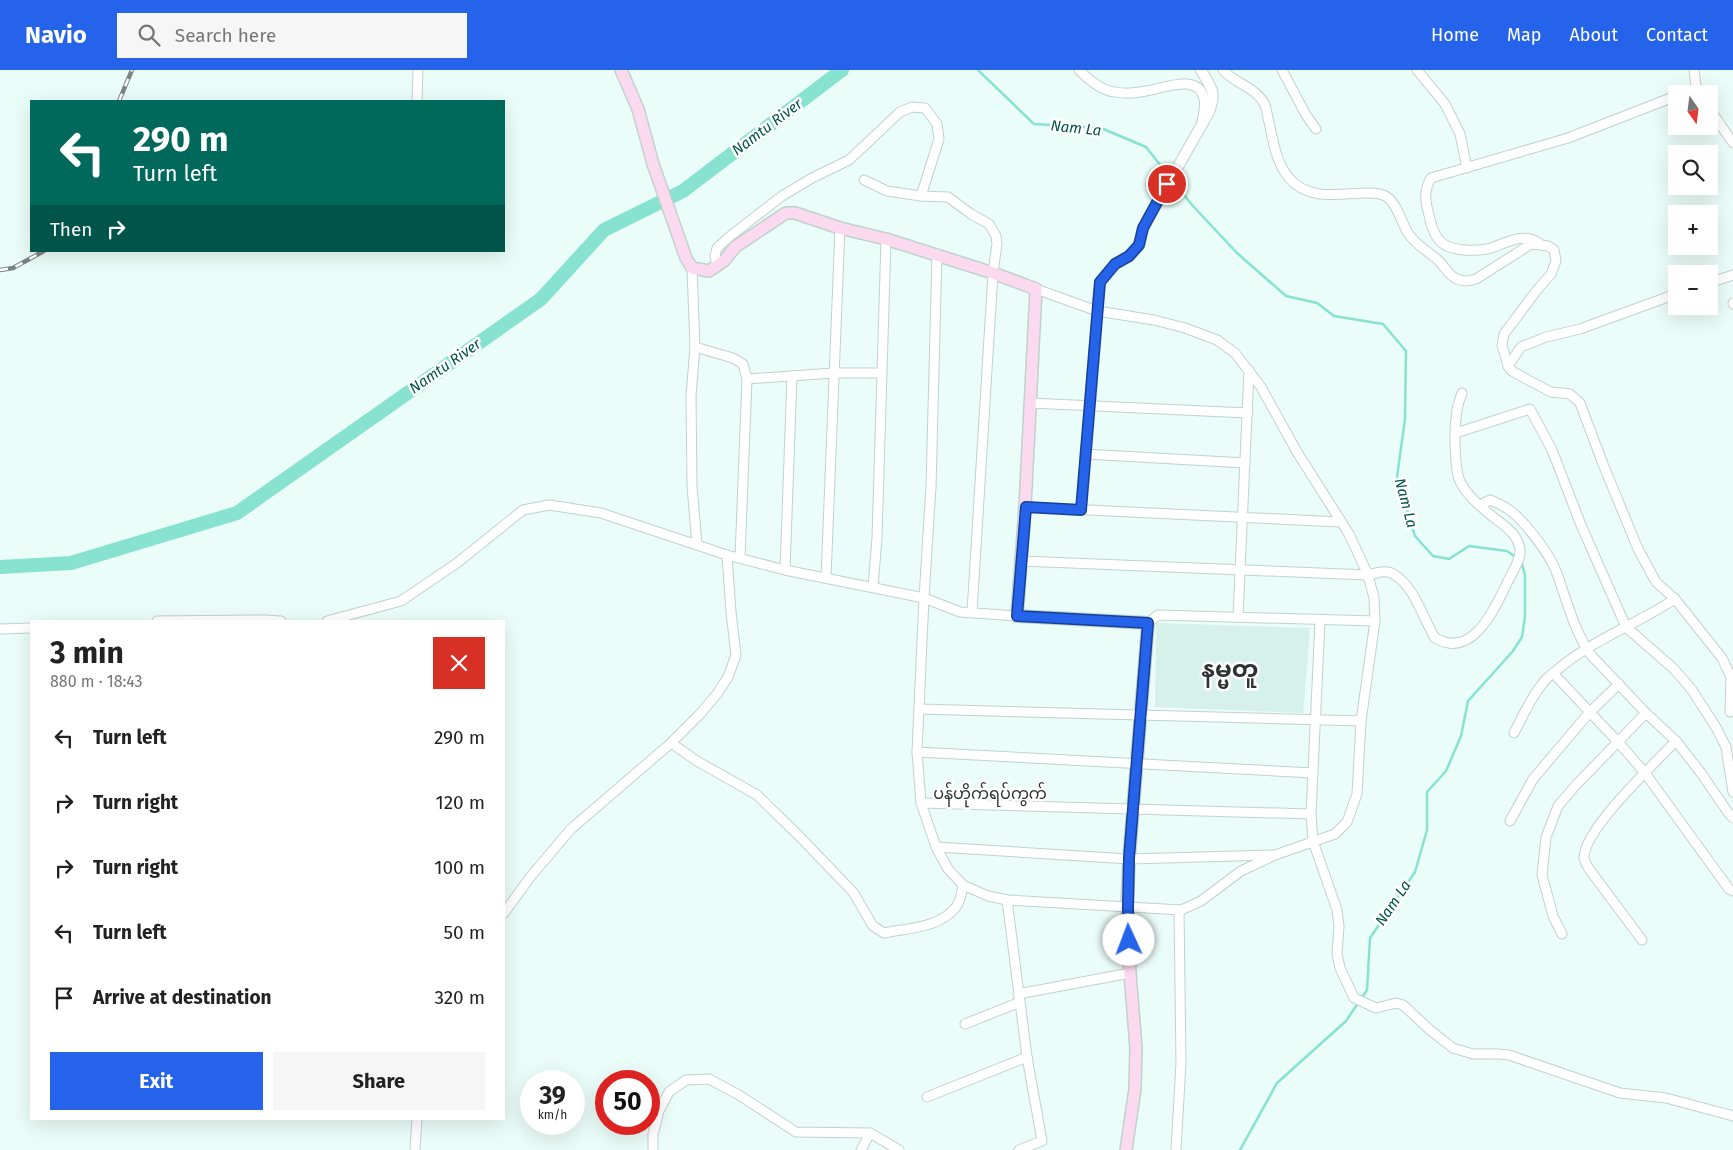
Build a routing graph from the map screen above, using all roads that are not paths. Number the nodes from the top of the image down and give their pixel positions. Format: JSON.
{"nodes":[{"id":1,"x":418,"y":70,"type":"edge"},
{"id":2,"x":621,"y":70,"type":"edge"},
{"id":3,"x":1078,"y":70,"type":"edge"},
{"id":4,"x":1201,"y":70,"type":"edge"},
{"id":5,"x":1224,"y":70,"type":"edge"},
{"id":6,"x":1282,"y":70,"type":"edge"},
{"id":7,"x":1417,"y":70,"type":"edge"},
{"id":8,"x":1694,"y":70,"type":"edge"},
{"id":9,"x":1698,"y":85,"type":"edge"},
{"id":10,"x":1668,"y":99,"type":"edge"},
{"id":11,"x":417,"y":100,"type":"edge"},
{"id":12,"x":1718,"y":121,"type":"edge"},
{"id":13,"x":1202,"y":123,"type":"junction"},
{"id":14,"x":1316,"y":129,"type":"dead end"},
{"id":15,"x":1733,"y":143,"type":"edge"},
{"id":16,"x":1468,"y":168,"type":"junction"},
{"id":17,"x":864,"y":180,"type":"dead end"},
{"id":18,"x":921,"y":196,"type":"junction"},
{"id":19,"x":840,"y":228,"type":"junction"},
{"id":20,"x":886,"y":239,"type":"junction"},
{"id":21,"x":1540,"y":244,"type":"junction"},
{"id":22,"x":937,"y":254,"type":"junction"},
{"id":23,"x":717,"y":266,"type":"junction"},
{"id":24,"x":692,"y":268,"type":"junction"},
{"id":25,"x":993,"y":273,"type":"junction"},
{"id":26,"x":1733,"y":275,"type":"edge"},
{"id":27,"x":1718,"y":280,"type":"edge"},
{"id":28,"x":1036,"y":289,"type":"junction"},
{"id":29,"x":1668,"y":297,"type":"edge"},
{"id":30,"x":1097,"y":311,"type":"junction"},
{"id":31,"x":695,"y":348,"type":"junction"},
{"id":32,"x":1508,"y":366,"type":"junction"},
{"id":33,"x":1249,"y":370,"type":"junction"},
{"id":34,"x":882,"y":373,"type":"junction"},
{"id":35,"x":834,"y":374,"type":"junction"},
{"id":36,"x":792,"y":376,"type":"junction"},
{"id":37,"x":747,"y":379,"type":"junction"},
{"id":38,"x":1462,"y":393,"type":"dead end"},
{"id":39,"x":1030,"y":403,"type":"junction"},
{"id":40,"x":1089,"y":406,"type":"junction"},
{"id":41,"x":1248,"y":413,"type":"junction"},
{"id":42,"x":1456,"y":433,"type":"junction"},
{"id":43,"x":1085,"y":454,"type":"junction"},
{"id":44,"x":1245,"y":463,"type":"junction"},
{"id":45,"x":1480,"y":504,"type":"junction"},
{"id":46,"x":1026,"y":507,"type":"junction"},
{"id":47,"x":1081,"y":510,"type":"junction"},
{"id":48,"x":1243,"y":518,"type":"junction"},
{"id":49,"x":1341,"y":522,"type":"junction"},
{"id":50,"x":697,"y":545,"type":"junction"},
{"id":51,"x":727,"y":555,"type":"junction"},
{"id":52,"x":740,"y":558,"type":"junction"},
{"id":53,"x":1021,"y":561,"type":"junction"},
{"id":54,"x":785,"y":570,"type":"junction"},
{"id":55,"x":1240,"y":570,"type":"junction"},
{"id":56,"x":1368,"y":575,"type":"junction"},
{"id":57,"x":826,"y":578,"type":"junction"},
{"id":58,"x":873,"y":587,"type":"junction"},
{"id":59,"x":924,"y":598,"type":"junction"},
{"id":60,"x":1675,"y":599,"type":"junction"},
{"id":61,"x":972,"y":612,"type":"junction"},
{"id":62,"x":1017,"y":616,"type":"junction"},
{"id":63,"x":1238,"y":617,"type":"junction"},
{"id":64,"x":331,"y":620,"type":"edge"},
{"id":65,"x":1320,"y":621,"type":"junction"},
{"id":66,"x":1375,"y":622,"type":"junction"},
{"id":67,"x":1148,"y":623,"type":"junction"},
{"id":68,"x":1626,"y":627,"type":"junction"},
{"id":69,"x":30,"y":628,"type":"edge"},
{"id":70,"x":0,"y":629,"type":"edge"},
{"id":71,"x":1586,"y":648,"type":"junction"},
{"id":72,"x":1553,"y":673,"type":"junction"},
{"id":73,"x":1619,"y":684,"type":"junction"},
{"id":74,"x":919,"y":709,"type":"junction"},
{"id":75,"x":1730,"y":712,"type":"dead end"},
{"id":76,"x":1589,"y":713,"type":"junction"},
{"id":77,"x":1646,"y":713,"type":"junction"},
{"id":78,"x":1140,"y":715,"type":"junction"},
{"id":79,"x":1315,"y":720,"type":"junction"},
{"id":80,"x":1361,"y":721,"type":"junction"},
{"id":81,"x":1514,"y":733,"type":"dead end"},
{"id":82,"x":1676,"y":741,"type":"junction"},
{"id":83,"x":671,"y":743,"type":"junction"},
{"id":84,"x":1619,"y":743,"type":"junction"},
{"id":85,"x":917,"y":752,"type":"junction"},
{"id":86,"x":1136,"y":763,"type":"junction"},
{"id":87,"x":1313,"y":773,"type":"junction"},
{"id":88,"x":1645,"y":773,"type":"junction"},
{"id":89,"x":1733,"y":792,"type":"edge"},
{"id":90,"x":921,"y":803,"type":"junction"},
{"id":91,"x":1133,"y":810,"type":"junction"},
{"id":92,"x":1311,"y":814,"type":"junction"},
{"id":93,"x":1733,"y":818,"type":"edge"},
{"id":94,"x":1510,"y":821,"type":"dead end"},
{"id":95,"x":1313,"y":841,"type":"junction"},
{"id":96,"x":936,"y":847,"type":"junction"},
{"id":97,"x":1275,"y":855,"type":"junction"},
{"id":98,"x":1129,"y":858,"type":"junction"},
{"id":99,"x":964,"y":885,"type":"junction"},
{"id":100,"x":1733,"y":891,"type":"edge"},
{"id":101,"x":1007,"y":900,"type":"junction"},
{"id":102,"x":1128,"y":908,"type":"junction"},
{"id":103,"x":1180,"y":910,"type":"junction"},
{"id":104,"x":505,"y":912,"type":"edge"},
{"id":105,"x":1562,"y":934,"type":"dead end"},
{"id":106,"x":1642,"y":940,"type":"dead end"},
{"id":107,"x":1130,"y":973,"type":"junction"},
{"id":108,"x":1019,"y":998,"type":"junction"},
{"id":109,"x":966,"y":1024,"type":"dead end"},
{"id":110,"x":1027,"y":1058,"type":"junction"},
{"id":111,"x":927,"y":1097,"type":"dead end"},
{"id":112,"x":1733,"y":1116,"type":"edge"},
{"id":113,"x":418,"y":1120,"type":"edge"},
{"id":114,"x":870,"y":1133,"type":"junction"},
{"id":115,"x":1176,"y":1149,"type":"edge"},
{"id":116,"x":415,"y":1150,"type":"edge"},
{"id":117,"x":652,"y":1150,"type":"edge"},
{"id":118,"x":861,"y":1150,"type":"edge"},
{"id":119,"x":899,"y":1150,"type":"edge"},
{"id":120,"x":1019,"y":1150,"type":"edge"},
{"id":121,"x":1126,"y":1150,"type":"edge"}],
"edges":[{"from":1,"to":11,"type":"street"},
{"from":2,"to":24,"type":"main road"},
{"from":3,"to":13,"type":"street"},
{"from":4,"to":13,"type":"street"},
{"from":5,"to":21,"type":"street"},
{"from":6,"to":14,"type":"street"},
{"from":7,"to":16,"type":"street"},
{"from":8,"to":9,"type":"street"},
{"from":10,"to":16,"type":"street"},
{"from":12,"to":15,"type":"street"},
{"from":13,"to":30,"type":"street"},
{"from":16,"to":21,"type":"street"},
{"from":17,"to":18,"type":"street"},
{"from":18,"to":23,"type":"street"},
{"from":18,"to":25,"type":"street"},
{"from":19,"to":20,"type":"main road"},
{"from":19,"to":23,"type":"main road"},
{"from":19,"to":35,"type":"street"},
{"from":20,"to":22,"type":"main road"},
{"from":20,"to":34,"type":"street"},
{"from":21,"to":32,"type":"street"},
{"from":22,"to":25,"type":"main road"},
{"from":22,"to":59,"type":"street"},
{"from":23,"to":24,"type":"main road"},
{"from":24,"to":31,"type":"street"},
{"from":25,"to":28,"type":"main road"},
{"from":25,"to":61,"type":"street"},
{"from":26,"to":27,"type":"street"},
{"from":28,"to":30,"type":"street"},
{"from":28,"to":39,"type":"main road"},
{"from":29,"to":32,"type":"street"},
{"from":30,"to":33,"type":"street"},
{"from":30,"to":40,"type":"street"},
{"from":31,"to":37,"type":"street"},
{"from":31,"to":50,"type":"street"},
{"from":32,"to":60,"type":"street"},
{"from":33,"to":41,"type":"street"},
{"from":33,"to":49,"type":"street"},
{"from":34,"to":35,"type":"street"},
{"from":34,"to":58,"type":"street"},
{"from":35,"to":36,"type":"street"},
{"from":35,"to":57,"type":"street"},
{"from":36,"to":37,"type":"street"},
{"from":36,"to":54,"type":"street"},
{"from":37,"to":52,"type":"street"},
{"from":38,"to":42,"type":"street"},
{"from":39,"to":40,"type":"street"},
{"from":39,"to":46,"type":"main road"},
{"from":40,"to":41,"type":"street"},
{"from":40,"to":43,"type":"street"},
{"from":41,"to":44,"type":"street"},
{"from":42,"to":45,"type":"street"},
{"from":42,"to":68,"type":"street"},
{"from":43,"to":44,"type":"street"},
{"from":43,"to":47,"type":"street"},
{"from":44,"to":48,"type":"street"},
{"from":45,"to":56,"type":"street"},
{"from":45,"to":71,"type":"street"},
{"from":46,"to":47,"type":"street"},
{"from":46,"to":53,"type":"main road"},
{"from":47,"to":48,"type":"street"},
{"from":48,"to":49,"type":"street"},
{"from":48,"to":55,"type":"street"},
{"from":49,"to":56,"type":"street"},
{"from":50,"to":51,"type":"street"},
{"from":50,"to":64,"type":"street"},
{"from":51,"to":52,"type":"street"},
{"from":51,"to":83,"type":"street"},
{"from":52,"to":54,"type":"street"},
{"from":53,"to":55,"type":"street"},
{"from":53,"to":62,"type":"main road"},
{"from":54,"to":57,"type":"street"},
{"from":55,"to":56,"type":"street"},
{"from":55,"to":63,"type":"street"},
{"from":56,"to":66,"type":"street"},
{"from":57,"to":58,"type":"street"},
{"from":58,"to":59,"type":"street"},
{"from":59,"to":61,"type":"street"},
{"from":59,"to":74,"type":"street"},
{"from":60,"to":68,"type":"street"},
{"from":60,"to":75,"type":"street"},
{"from":61,"to":62,"type":"street"},
{"from":62,"to":67,"type":"main road"},
{"from":63,"to":65,"type":"street"},
{"from":63,"to":67,"type":"street"},
{"from":65,"to":66,"type":"street"},
{"from":65,"to":79,"type":"street"},
{"from":66,"to":80,"type":"street"},
{"from":67,"to":78,"type":"main road"},
{"from":68,"to":71,"type":"street"},
{"from":68,"to":89,"type":"street"},
{"from":69,"to":70,"type":"street"},
{"from":71,"to":72,"type":"street"},
{"from":71,"to":73,"type":"street"},
{"from":72,"to":76,"type":"street"},
{"from":72,"to":81,"type":"street"},
{"from":73,"to":76,"type":"street"},
{"from":73,"to":77,"type":"street"},
{"from":74,"to":78,"type":"street"},
{"from":74,"to":85,"type":"street"},
{"from":76,"to":84,"type":"street"},
{"from":76,"to":94,"type":"street"},
{"from":77,"to":82,"type":"street"},
{"from":77,"to":84,"type":"street"},
{"from":78,"to":79,"type":"street"},
{"from":78,"to":86,"type":"main road"},
{"from":79,"to":80,"type":"street"},
{"from":79,"to":87,"type":"street"},
{"from":80,"to":95,"type":"street"},
{"from":82,"to":88,"type":"street"},
{"from":82,"to":93,"type":"street"},
{"from":83,"to":99,"type":"street"},
{"from":83,"to":104,"type":"street"},
{"from":84,"to":88,"type":"street"},
{"from":84,"to":105,"type":"street"},
{"from":85,"to":86,"type":"street"},
{"from":85,"to":90,"type":"street"},
{"from":86,"to":87,"type":"street"},
{"from":86,"to":91,"type":"main road"},
{"from":87,"to":92,"type":"street"},
{"from":88,"to":100,"type":"street"},
{"from":88,"to":106,"type":"street"},
{"from":90,"to":91,"type":"street"},
{"from":90,"to":96,"type":"street"},
{"from":91,"to":92,"type":"street"},
{"from":91,"to":98,"type":"main road"},
{"from":92,"to":95,"type":"street"},
{"from":95,"to":97,"type":"street"},
{"from":95,"to":112,"type":"street"},
{"from":96,"to":98,"type":"street"},
{"from":96,"to":99,"type":"street"},
{"from":97,"to":98,"type":"street"},
{"from":97,"to":103,"type":"street"},
{"from":98,"to":102,"type":"main road"},
{"from":99,"to":101,"type":"street"},
{"from":101,"to":102,"type":"street"},
{"from":101,"to":108,"type":"street"},
{"from":102,"to":103,"type":"street"},
{"from":102,"to":107,"type":"main road"},
{"from":103,"to":115,"type":"street"},
{"from":107,"to":108,"type":"street"},
{"from":107,"to":121,"type":"main road"},
{"from":108,"to":109,"type":"street"},
{"from":108,"to":110,"type":"street"},
{"from":110,"to":111,"type":"street"},
{"from":110,"to":120,"type":"street"},
{"from":113,"to":116,"type":"street"},
{"from":114,"to":117,"type":"street"},
{"from":114,"to":118,"type":"street"},
{"from":114,"to":119,"type":"street"}]}
